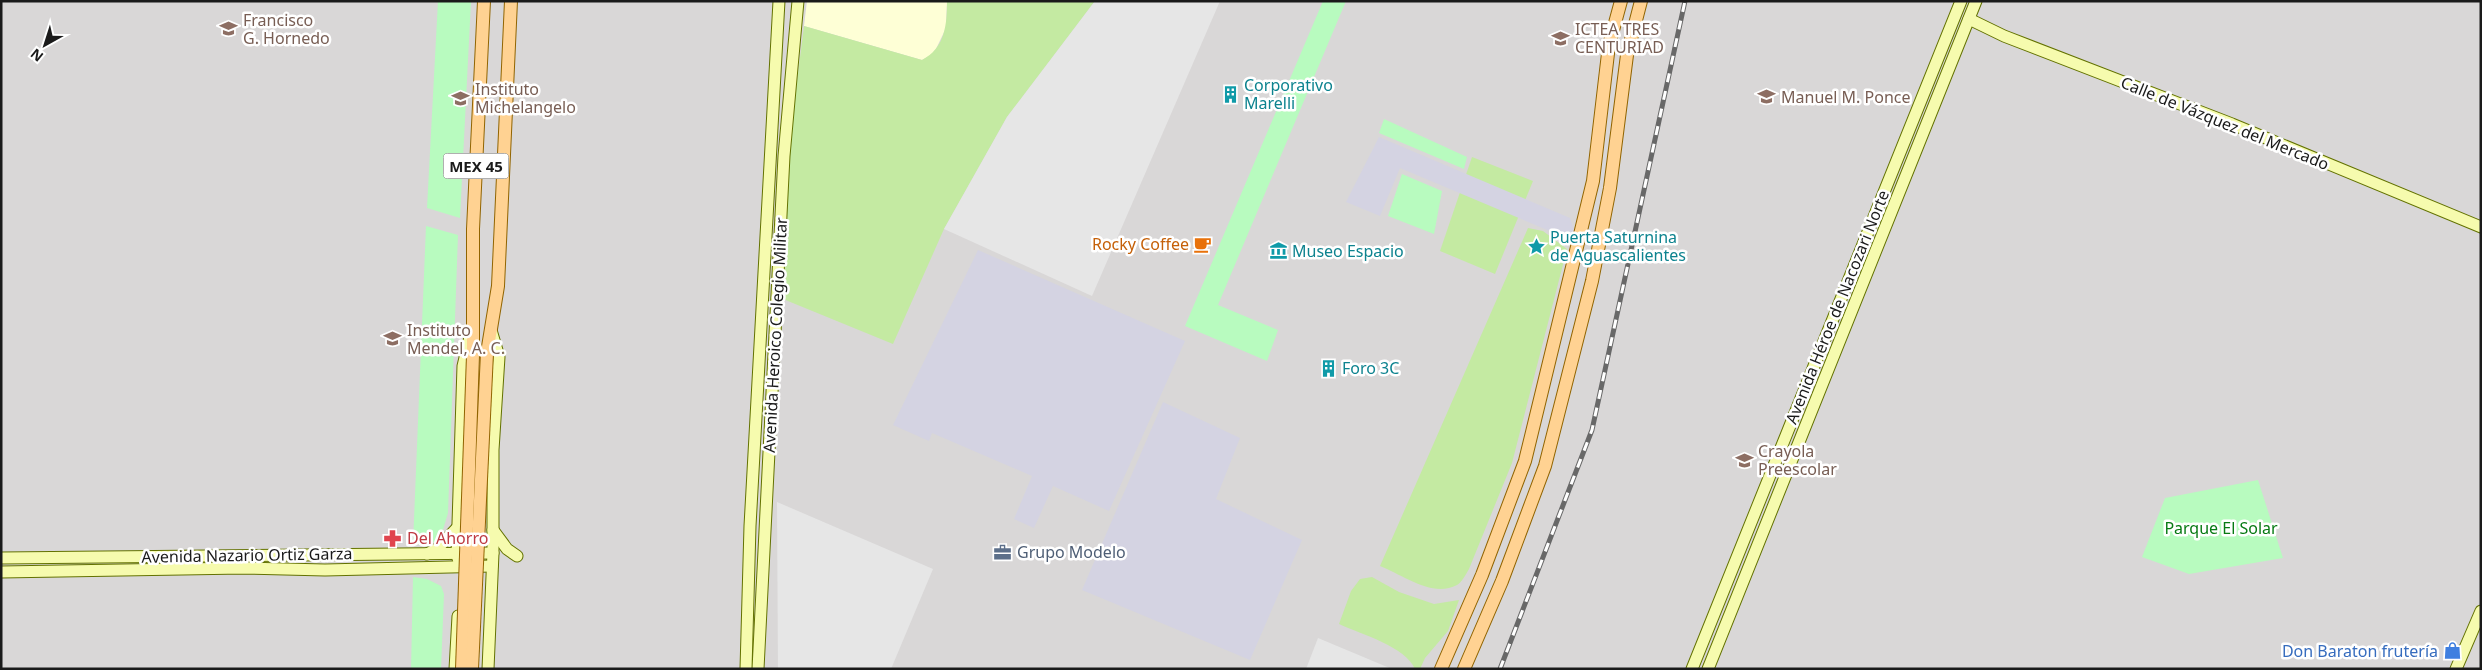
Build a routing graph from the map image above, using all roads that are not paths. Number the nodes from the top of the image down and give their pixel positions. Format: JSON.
{"nodes":[{"id":1,"x":484,"y":1,"type":"edge"},
{"id":2,"x":511,"y":1,"type":"edge"},
{"id":3,"x":779,"y":1,"type":"edge"},
{"id":4,"x":798,"y":1,"type":"edge"},
{"id":5,"x":1620,"y":1,"type":"edge"},
{"id":6,"x":1641,"y":1,"type":"edge"},
{"id":7,"x":1961,"y":1,"type":"edge"},
{"id":8,"x":1976,"y":1,"type":"edge"},
{"id":9,"x":1969,"y":19,"type":"junction"},
{"id":10,"x":2481,"y":227,"type":"edge"},
{"id":11,"x":491,"y":330,"type":"junction"},
{"id":12,"x":472,"y":331,"type":"junction"},
{"id":13,"x":459,"y":526,"type":"junction"},
{"id":14,"x":493,"y":530,"type":"junction"},
{"id":15,"x":493,"y":553,"type":"junction"},
{"id":16,"x":427,"y":554,"type":"junction"},
{"id":17,"x":457,"y":555,"type":"junction"},
{"id":18,"x":517,"y":556,"type":"dead end"},
{"id":19,"x":1,"y":558,"type":"edge"},
{"id":20,"x":492,"y":566,"type":"junction"},
{"id":21,"x":460,"y":567,"type":"junction"},
{"id":22,"x":1,"y":572,"type":"edge"},
{"id":23,"x":1482,"y":575,"type":"junction"},
{"id":24,"x":1502,"y":581,"type":"junction"},
{"id":25,"x":2481,"y":611,"type":"edge"},
{"id":26,"x":455,"y":669,"type":"edge"},
{"id":27,"x":462,"y":669,"type":"edge"},
{"id":28,"x":472,"y":669,"type":"edge"},
{"id":29,"x":488,"y":669,"type":"edge"},
{"id":30,"x":746,"y":669,"type":"edge"},
{"id":31,"x":758,"y":669,"type":"edge"},
{"id":32,"x":1441,"y":669,"type":"edge"},
{"id":33,"x":1464,"y":669,"type":"edge"},
{"id":34,"x":1692,"y":669,"type":"edge"},
{"id":35,"x":1708,"y":669,"type":"edge"},
{"id":36,"x":2456,"y":669,"type":"edge"}],
"edges":[{"from":1,"to":12,"type":"main road","number":"MEX 45"},
{"from":2,"to":11,"type":"main road","number":"MEX 45"},
{"from":3,"to":30,"type":"street","name":"Avenida Heroico Colegio Militar"},
{"from":4,"to":31,"type":"street","name":"Avenida Heroico Colegio Militar"},
{"from":5,"to":23,"type":"main road"},
{"from":6,"to":24,"type":"main road"},
{"from":7,"to":34,"type":"street","name":"Avenida Héroe de Nacozari Norte"},
{"from":8,"to":9,"type":"street","name":"Avenida Héroe de Nacozari Norte"},
{"from":9,"to":10,"type":"street","name":"Calle de Vázquez del Mercado"},
{"from":9,"to":35,"type":"street","name":"Avenida Héroe de Nacozari Norte"},
{"from":11,"to":14,"type":"street"},
{"from":11,"to":28,"type":"main road","number":"MEX 45","bridge":true},
{"from":12,"to":13,"type":"street"},
{"from":12,"to":27,"type":"main road","number":"MEX 45","bridge":true},
{"from":13,"to":16,"type":"street"},
{"from":13,"to":17,"type":"street"},
{"from":14,"to":15,"type":"street"},
{"from":14,"to":18,"type":"street"},
{"from":15,"to":17,"type":"street","name":"Avenida Nazario Ortiz Garza"},
{"from":15,"to":20,"type":"street"},
{"from":16,"to":17,"type":"street","name":"Avenida Nazario Ortiz Garza"},
{"from":16,"to":19,"type":"street","name":"Avenida Nazario Ortiz Garza"},
{"from":17,"to":21,"type":"street"},
{"from":20,"to":21,"type":"street","name":"Avenida Nazario Ortiz Garza"},
{"from":20,"to":29,"type":"street"},
{"from":21,"to":22,"type":"street","name":"Avenida Nazario Ortiz Garza"},
{"from":21,"to":26,"type":"street"},
{"from":23,"to":24,"type":"main road"},
{"from":23,"to":32,"type":"main road"},
{"from":24,"to":33,"type":"main road"},
{"from":25,"to":36,"type":"street"}]}
